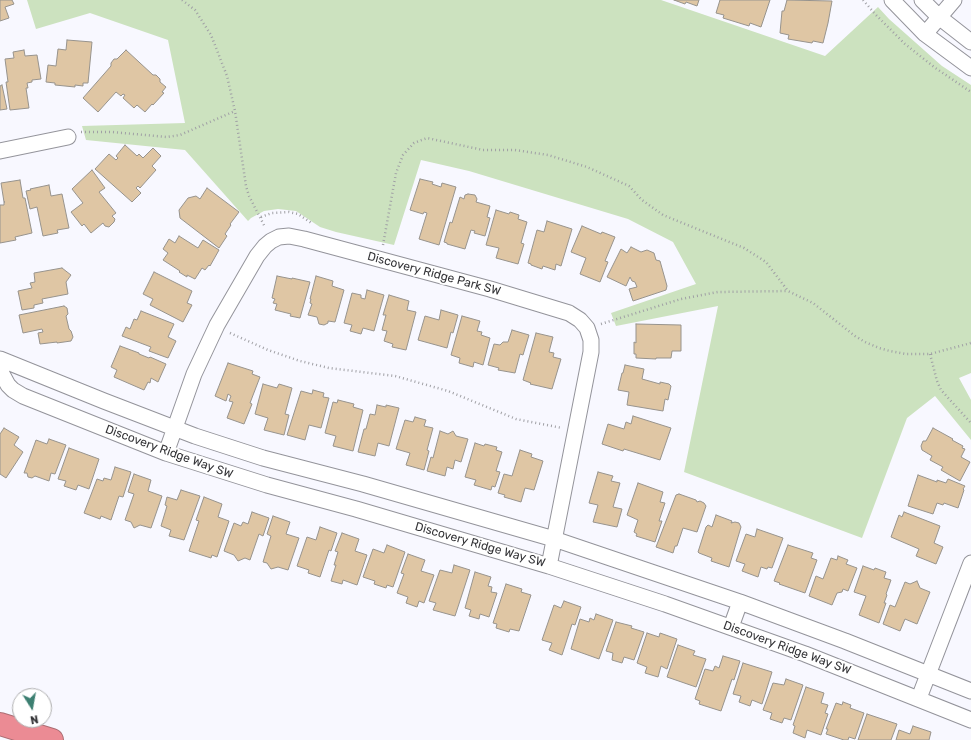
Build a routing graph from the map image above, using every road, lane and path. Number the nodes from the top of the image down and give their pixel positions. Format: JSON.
{"nodes":[{"id":1,"x":182,"y":0,"type":"edge"},
{"id":2,"x":863,"y":0,"type":"edge"},
{"id":3,"x":892,"y":0,"type":"edge"},
{"id":4,"x":922,"y":0,"type":"edge"},
{"id":5,"x":954,"y":0,"type":"edge"},
{"id":6,"x":939,"y":17,"type":"junction"},
{"id":7,"x":925,"y":34,"type":"junction"},
{"id":8,"x":971,"y":42,"type":"edge"},
{"id":9,"x":971,"y":68,"type":"edge"},
{"id":10,"x":971,"y":92,"type":"edge"},
{"id":11,"x":235,"y":111,"type":"junction"},
{"id":12,"x":68,"y":137,"type":"joint"},
{"id":13,"x":0,"y":151,"type":"edge"},
{"id":14,"x":261,"y":217,"type":"dead end"},
{"id":15,"x":383,"y":246,"type":"dead end"},
{"id":16,"x":788,"y":291,"type":"junction"},
{"id":17,"x":587,"y":328,"type":"junction"},
{"id":18,"x":230,"y":333,"type":"dead end"},
{"id":19,"x":971,"y":344,"type":"edge"},
{"id":20,"x":930,"y":354,"type":"junction"},
{"id":21,"x":0,"y":359,"type":"edge"},
{"id":22,"x":0,"y":364,"type":"edge"},
{"id":23,"x":971,"y":423,"type":"edge"},
{"id":24,"x":562,"y":428,"type":"dead end"},
{"id":25,"x":174,"y":429,"type":"junction"},
{"id":26,"x":166,"y":453,"type":"junction"},
{"id":27,"x":363,"y":484,"type":"junction"},
{"id":28,"x":356,"y":509,"type":"junction"},
{"id":29,"x":554,"y":540,"type":"junction"},
{"id":30,"x":971,"y":563,"type":"edge"},
{"id":31,"x":549,"y":566,"type":"junction"},
{"id":32,"x":740,"y":602,"type":"junction"},
{"id":33,"x":731,"y":627,"type":"junction"},
{"id":34,"x":929,"y":674,"type":"junction"},
{"id":35,"x":971,"y":691,"type":"edge"},
{"id":36,"x":919,"y":698,"type":"junction"},
{"id":37,"x":971,"y":720,"type":"edge"},
{"id":38,"x":0,"y":724,"type":"edge"},
{"id":39,"x":52,"y":740,"type":"edge"}],
"edges":[{"from":1,"to":11,"type":"path"},
{"from":2,"to":10,"type":"path"},
{"from":3,"to":7,"type":"street"},
{"from":4,"to":6,"type":"street"},
{"from":5,"to":6,"type":"street"},
{"from":6,"to":7,"type":"street"},
{"from":6,"to":8,"type":"street"},
{"from":7,"to":9,"type":"street"},
{"from":11,"to":12,"type":"path"},
{"from":11,"to":14,"type":"path"},
{"from":12,"to":13,"type":"street"},
{"from":15,"to":16,"type":"path"},
{"from":16,"to":17,"type":"path"},
{"from":16,"to":20,"type":"path"},
{"from":17,"to":25,"type":"street","name":"Discovery Ridge Park SW"},
{"from":17,"to":29,"type":"street"},
{"from":18,"to":24,"type":"path"},
{"from":19,"to":20,"type":"path"},
{"from":20,"to":23,"type":"path"},
{"from":21,"to":25,"type":"street","name":"Discovery Ridge Way SW"},
{"from":22,"to":26,"type":"street","name":"Discovery Ridge Way SW"},
{"from":25,"to":26,"type":"street","name":"Discovery Ridge Park SW"},
{"from":25,"to":27,"type":"street","name":"Discovery Ridge Way SW"},
{"from":26,"to":28,"type":"street","name":"Discovery Ridge Way SW"},
{"from":27,"to":28,"type":"street"},
{"from":27,"to":29,"type":"street","name":"Discovery Ridge Way SW"},
{"from":28,"to":31,"type":"street","name":"Discovery Ridge Way SW"},
{"from":29,"to":31,"type":"street"},
{"from":29,"to":32,"type":"street","name":"Discovery Ridge Way SW"},
{"from":30,"to":34,"type":"street"},
{"from":31,"to":33,"type":"street","name":"Discovery Ridge Way SW"},
{"from":32,"to":33,"type":"street"},
{"from":32,"to":34,"type":"street","name":"Discovery Ridge Way SW"},
{"from":33,"to":36,"type":"street","name":"Discovery Ridge Way SW"},
{"from":34,"to":35,"type":"street","name":"Discovery Ridge Way SW"},
{"from":34,"to":36,"type":"street"},
{"from":36,"to":37,"type":"street","name":"Discovery Ridge Way SW"},
{"from":38,"to":39,"type":"highway"}]}
